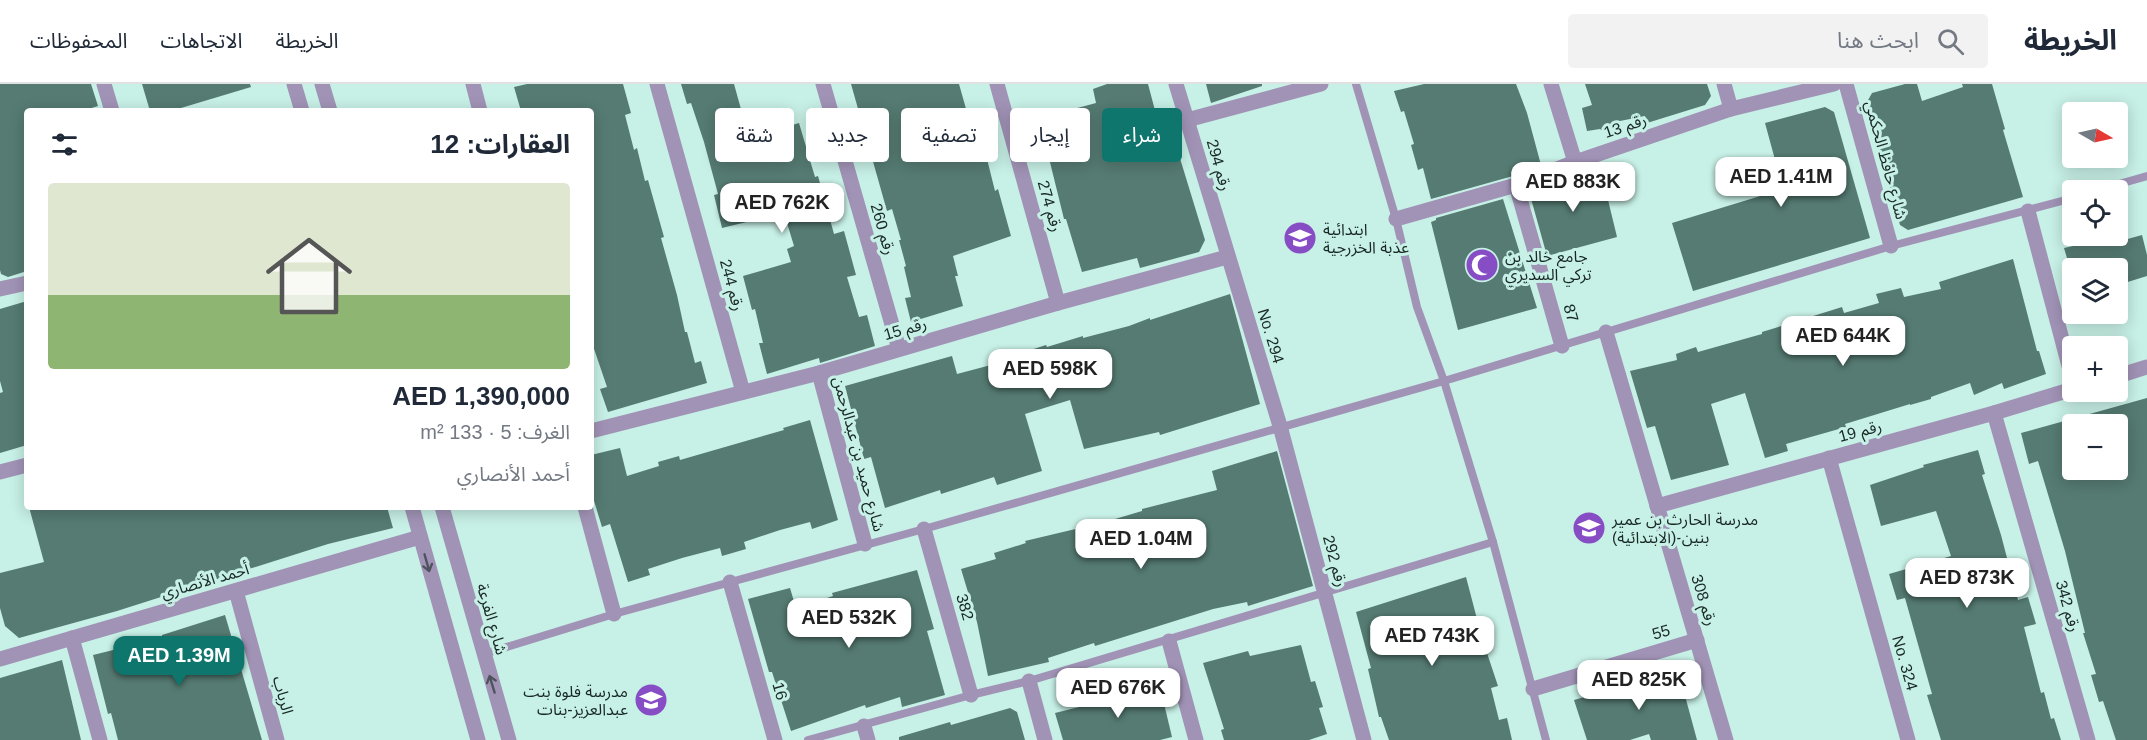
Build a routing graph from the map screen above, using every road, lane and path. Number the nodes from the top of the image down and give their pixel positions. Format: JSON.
{"nodes":[{"id":1,"x":104,"y":84,"type":"edge"},
{"id":2,"x":294,"y":84,"type":"edge"},
{"id":3,"x":322,"y":84,"type":"edge"},
{"id":4,"x":473,"y":84,"type":"edge"},
{"id":5,"x":657,"y":84,"type":"edge"},
{"id":6,"x":824,"y":84,"type":"edge"},
{"id":7,"x":997,"y":84,"type":"edge"},
{"id":8,"x":1176,"y":84,"type":"edge"},
{"id":9,"x":1321,"y":84,"type":"edge"},
{"id":10,"x":1356,"y":84,"type":"edge"},
{"id":11,"x":1551,"y":84,"type":"edge"},
{"id":12,"x":1724,"y":84,"type":"edge"},
{"id":13,"x":1834,"y":84,"type":"edge"},
{"id":14,"x":1846,"y":84,"type":"edge"},
{"id":15,"x":111,"y":108,"type":"edge"},
{"id":16,"x":301,"y":108,"type":"edge"},
{"id":17,"x":329,"y":108,"type":"edge"},
{"id":18,"x":479,"y":108,"type":"edge"},
{"id":19,"x":1731,"y":109,"type":"junction"},
{"id":20,"x":1187,"y":120,"type":"junction"},
{"id":21,"x":1575,"y":162,"type":"junction"},
{"id":22,"x":2147,"y":176,"type":"edge"},
{"id":23,"x":2128,"y":181,"type":"edge"},
{"id":24,"x":1516,"y":184,"type":"junction"},
{"id":25,"x":2062,"y":201,"type":"edge"},
{"id":26,"x":2028,"y":211,"type":"junction"},
{"id":27,"x":1396,"y":219,"type":"junction"},
{"id":28,"x":1891,"y":246,"type":"junction"},
{"id":29,"x":1227,"y":257,"type":"junction"},
{"id":30,"x":24,"y":283,"type":"edge"},
{"id":31,"x":0,"y":289,"type":"edge"},
{"id":32,"x":1058,"y":303,"type":"junction"},
{"id":33,"x":1606,"y":332,"type":"junction"},
{"id":34,"x":2062,"y":339,"type":"edge"},
{"id":35,"x":1562,"y":346,"type":"junction"},
{"id":36,"x":899,"y":349,"type":"junction"},
{"id":37,"x":2147,"y":367,"type":"edge"},
{"id":38,"x":819,"y":373,"type":"junction"},
{"id":39,"x":2128,"y":373,"type":"edge"},
{"id":40,"x":1444,"y":381,"type":"junction"},
{"id":41,"x":742,"y":392,"type":"junction"},
{"id":42,"x":2062,"y":392,"type":"edge"},
{"id":43,"x":1994,"y":413,"type":"junction"},
{"id":44,"x":1280,"y":426,"type":"junction"},
{"id":45,"x":594,"y":430,"type":"edge"},
{"id":46,"x":1829,"y":458,"type":"junction"},
{"id":47,"x":24,"y":466,"type":"edge"},
{"id":48,"x":0,"y":472,"type":"edge"},
{"id":49,"x":1657,"y":506,"type":"junction"},
{"id":50,"x":413,"y":510,"type":"edge"},
{"id":51,"x":443,"y":510,"type":"edge"},
{"id":52,"x":586,"y":510,"type":"edge"},
{"id":53,"x":924,"y":530,"type":"junction"},
{"id":54,"x":420,"y":537,"type":"junction"},
{"id":55,"x":1493,"y":542,"type":"junction"},
{"id":56,"x":865,"y":544,"type":"junction"},
{"id":57,"x":730,"y":582,"type":"junction"},
{"id":58,"x":236,"y":591,"type":"junction"},
{"id":59,"x":1325,"y":592,"type":"junction"},
{"id":60,"x":614,"y":614,"type":"junction"},
{"id":61,"x":72,"y":638,"type":"junction"},
{"id":62,"x":1697,"y":640,"type":"junction"},
{"id":63,"x":1169,"y":641,"type":"junction"},
{"id":64,"x":484,"y":654,"type":"junction"},
{"id":65,"x":0,"y":659,"type":"edge"},
{"id":66,"x":1029,"y":681,"type":"junction"},
{"id":67,"x":1533,"y":689,"type":"junction"},
{"id":68,"x":971,"y":695,"type":"junction"},
{"id":69,"x":866,"y":733,"type":"edge"},
{"id":70,"x":100,"y":740,"type":"edge"},
{"id":71,"x":277,"y":740,"type":"edge"},
{"id":72,"x":478,"y":740,"type":"edge"},
{"id":73,"x":509,"y":740,"type":"edge"},
{"id":74,"x":775,"y":740,"type":"edge"},
{"id":75,"x":808,"y":740,"type":"edge"},
{"id":76,"x":1045,"y":740,"type":"edge"},
{"id":77,"x":1196,"y":740,"type":"edge"},
{"id":78,"x":1364,"y":740,"type":"edge"},
{"id":79,"x":1546,"y":740,"type":"edge"},
{"id":80,"x":1726,"y":740,"type":"edge"},
{"id":81,"x":1908,"y":740,"type":"edge"},
{"id":82,"x":2088,"y":740,"type":"edge"}],
"edges":[{"from":1,"to":15,"type":"street"},
{"from":2,"to":16,"type":"street"},
{"from":3,"to":17,"type":"street"},
{"from":4,"to":18,"type":"street"},
{"from":5,"to":41,"type":"street","name":"رقم 244"},
{"from":6,"to":36,"type":"street","name":"رقم 260"},
{"from":7,"to":32,"type":"street","name":"رقم 274"},
{"from":8,"to":20,"type":"street","name":"رقم 294"},
{"from":9,"to":20,"type":"street"},
{"from":10,"to":27,"type":"lane"},
{"from":11,"to":21,"type":"street"},
{"from":12,"to":19,"type":"street"},
{"from":13,"to":19,"type":"street","name":"رقم 13"},
{"from":14,"to":28,"type":"street","name":"شارع حافظ الحكمي"},
{"from":19,"to":21,"type":"street","name":"رقم 13"},
{"from":20,"to":29,"type":"street","name":"رقم 294"},
{"from":21,"to":24,"type":"street","name":"رقم 13"},
{"from":22,"to":23,"type":"lane"},
{"from":24,"to":27,"type":"street","name":"رقم 13"},
{"from":24,"to":35,"type":"street","name":"87"},
{"from":25,"to":26,"type":"lane"},
{"from":26,"to":28,"type":"lane"},
{"from":26,"to":34,"type":"street"},
{"from":27,"to":40,"type":"lane"},
{"from":28,"to":33,"type":"lane"},
{"from":29,"to":32,"type":"street","name":"رقم 15"},
{"from":29,"to":44,"type":"street","name":"No. 294"},
{"from":30,"to":31,"type":"street"},
{"from":32,"to":36,"type":"street","name":"رقم 15"},
{"from":33,"to":35,"type":"lane"},
{"from":33,"to":49,"type":"street","name":"رقم 308"},
{"from":35,"to":40,"type":"lane"},
{"from":36,"to":38,"type":"street","name":"رقم 15"},
{"from":37,"to":39,"type":"street"},
{"from":38,"to":41,"type":"street","name":"رقم 15"},
{"from":38,"to":56,"type":"street","name":"شارع حميد بن عبدالرحمن"},
{"from":40,"to":44,"type":"lane"},
{"from":40,"to":55,"type":"lane"},
{"from":41,"to":45,"type":"street","name":"رقم 15"},
{"from":42,"to":43,"type":"street","name":"رقم 19"},
{"from":43,"to":46,"type":"street","name":"رقم 19"},
{"from":43,"to":82,"type":"street","name":"رقم 342"},
{"from":44,"to":53,"type":"lane"},
{"from":44,"to":59,"type":"street","name":"رقم 292"},
{"from":46,"to":49,"type":"street","name":"رقم 19"},
{"from":46,"to":81,"type":"street","name":"No. 324"},
{"from":47,"to":48,"type":"street"},
{"from":49,"to":62,"type":"street","name":"رقم 308"},
{"from":50,"to":54,"type":"street"},
{"from":51,"to":64,"type":"street","name":"شارع الفرعة"},
{"from":52,"to":60,"type":"street"},
{"from":53,"to":56,"type":"lane"},
{"from":53,"to":68,"type":"street","name":"382"},
{"from":54,"to":58,"type":"street","name":"أحمد الأنصاري"},
{"from":54,"to":72,"type":"street","one_way":true},
{"from":55,"to":59,"type":"lane"},
{"from":55,"to":67,"type":"lane"},
{"from":56,"to":57,"type":"lane"},
{"from":57,"to":60,"type":"lane"},
{"from":57,"to":74,"type":"street","name":"16"},
{"from":58,"to":61,"type":"street","name":"أحمد الأنصاري"},
{"from":58,"to":71,"type":"street","name":"الرباب"},
{"from":59,"to":63,"type":"lane"},
{"from":59,"to":78,"type":"street","name":"رقم 292"},
{"from":60,"to":64,"type":"lane"},
{"from":61,"to":65,"type":"street","name":"أحمد الأنصاري"},
{"from":61,"to":70,"type":"street"},
{"from":62,"to":67,"type":"street","name":"55"},
{"from":62,"to":80,"type":"street","name":"رقم 308"},
{"from":63,"to":66,"type":"lane"},
{"from":63,"to":77,"type":"street"},
{"from":73,"to":64,"type":"street","name":"شارع الفرعة","one_way":true},
{"from":66,"to":68,"type":"lane"},
{"from":66,"to":76,"type":"street"},
{"from":67,"to":79,"type":"lane"},
{"from":68,"to":69,"type":"lane"},
{"from":69,"to":75,"type":"lane"}]}
